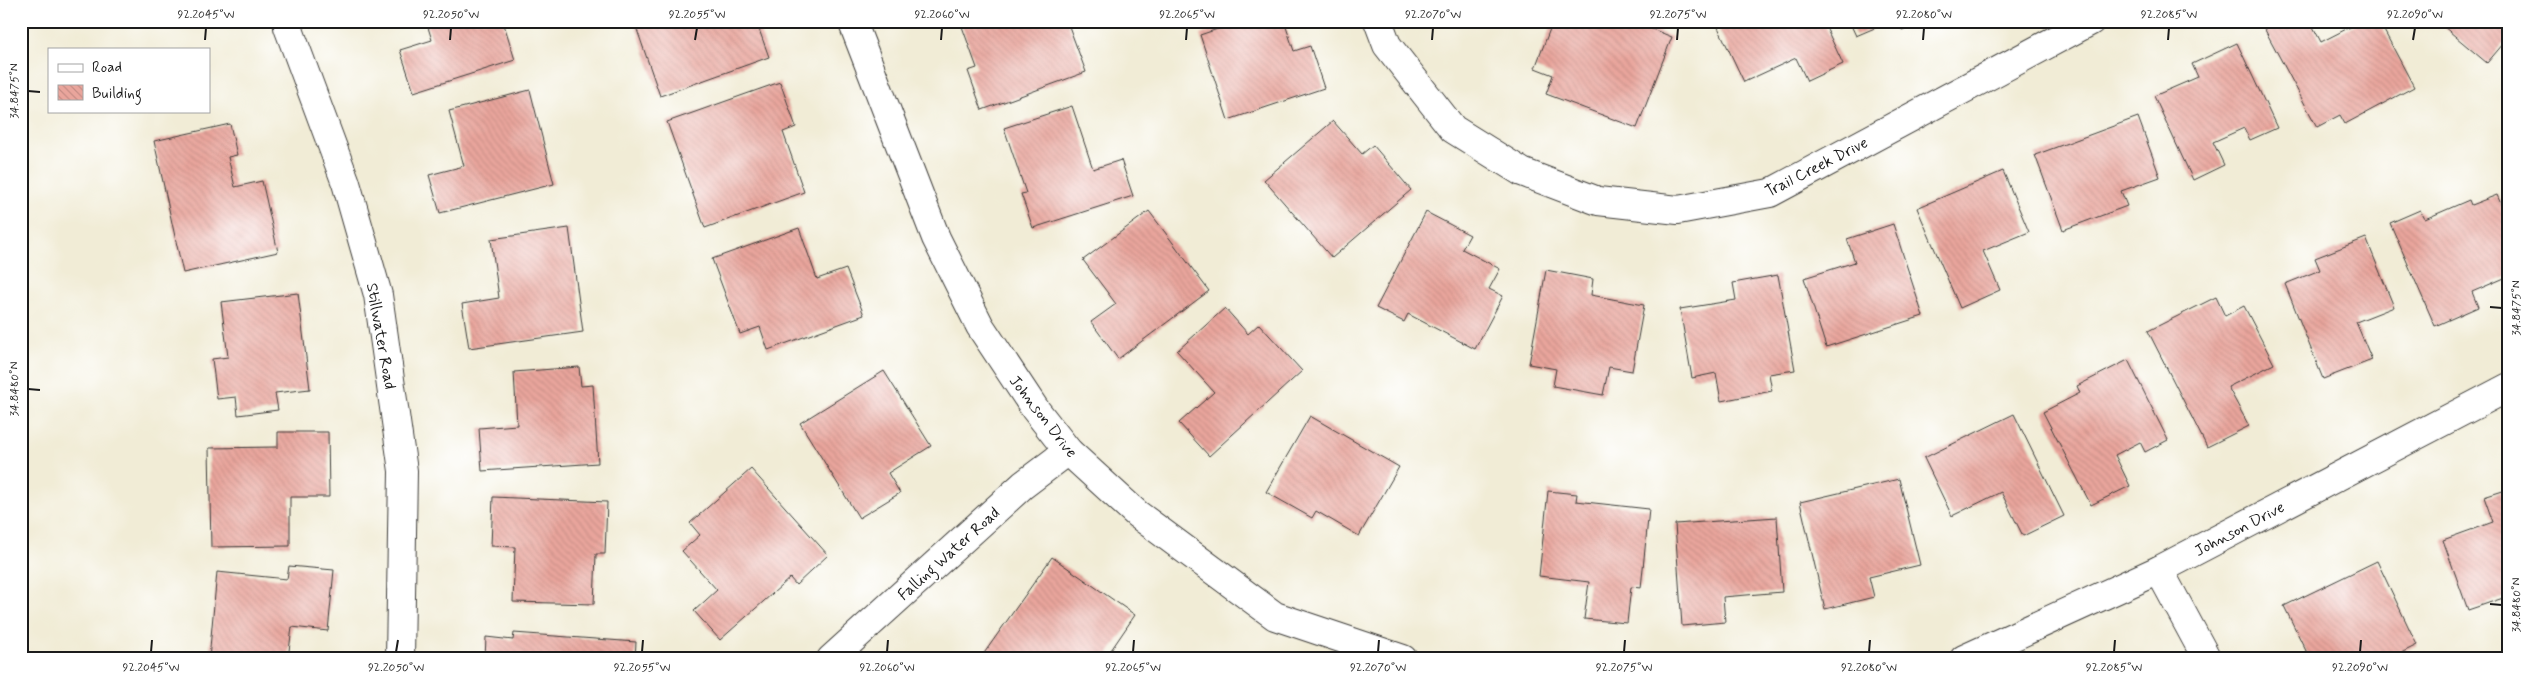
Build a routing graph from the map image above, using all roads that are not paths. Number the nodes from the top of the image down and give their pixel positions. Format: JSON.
{"nodes":[{"id":1,"x":852,"y":21,"type":"edge"},
{"id":2,"x":1378,"y":21,"type":"edge"},
{"id":3,"x":2090,"y":21,"type":"edge"},
{"id":4,"x":288,"y":27,"type":"dead end"},
{"id":5,"x":2509,"y":387,"type":"edge"},
{"id":6,"x":1068,"y":451,"type":"junction"},
{"id":7,"x":2159,"y":570,"type":"junction"},
{"id":8,"x":400,"y":659,"type":"edge"},
{"id":9,"x":831,"y":659,"type":"edge"},
{"id":10,"x":1402,"y":659,"type":"edge"},
{"id":11,"x":1964,"y":659,"type":"edge"},
{"id":12,"x":2207,"y":659,"type":"edge"}],
"edges":[{"from":1,"to":6,"type":"street","name":"Johnson Drive"},
{"from":2,"to":3,"type":"street","name":"Trail Creek Drive"},
{"from":4,"to":8,"type":"street","name":"Stillwater Road"},
{"from":5,"to":7,"type":"street","name":"Johnson Drive"},
{"from":6,"to":9,"type":"street","name":"Falling Water Road"},
{"from":6,"to":10,"type":"street","name":"Johnson Drive"},
{"from":7,"to":11,"type":"street","name":"Johnson Drive"},
{"from":7,"to":12,"type":"street"}]}
